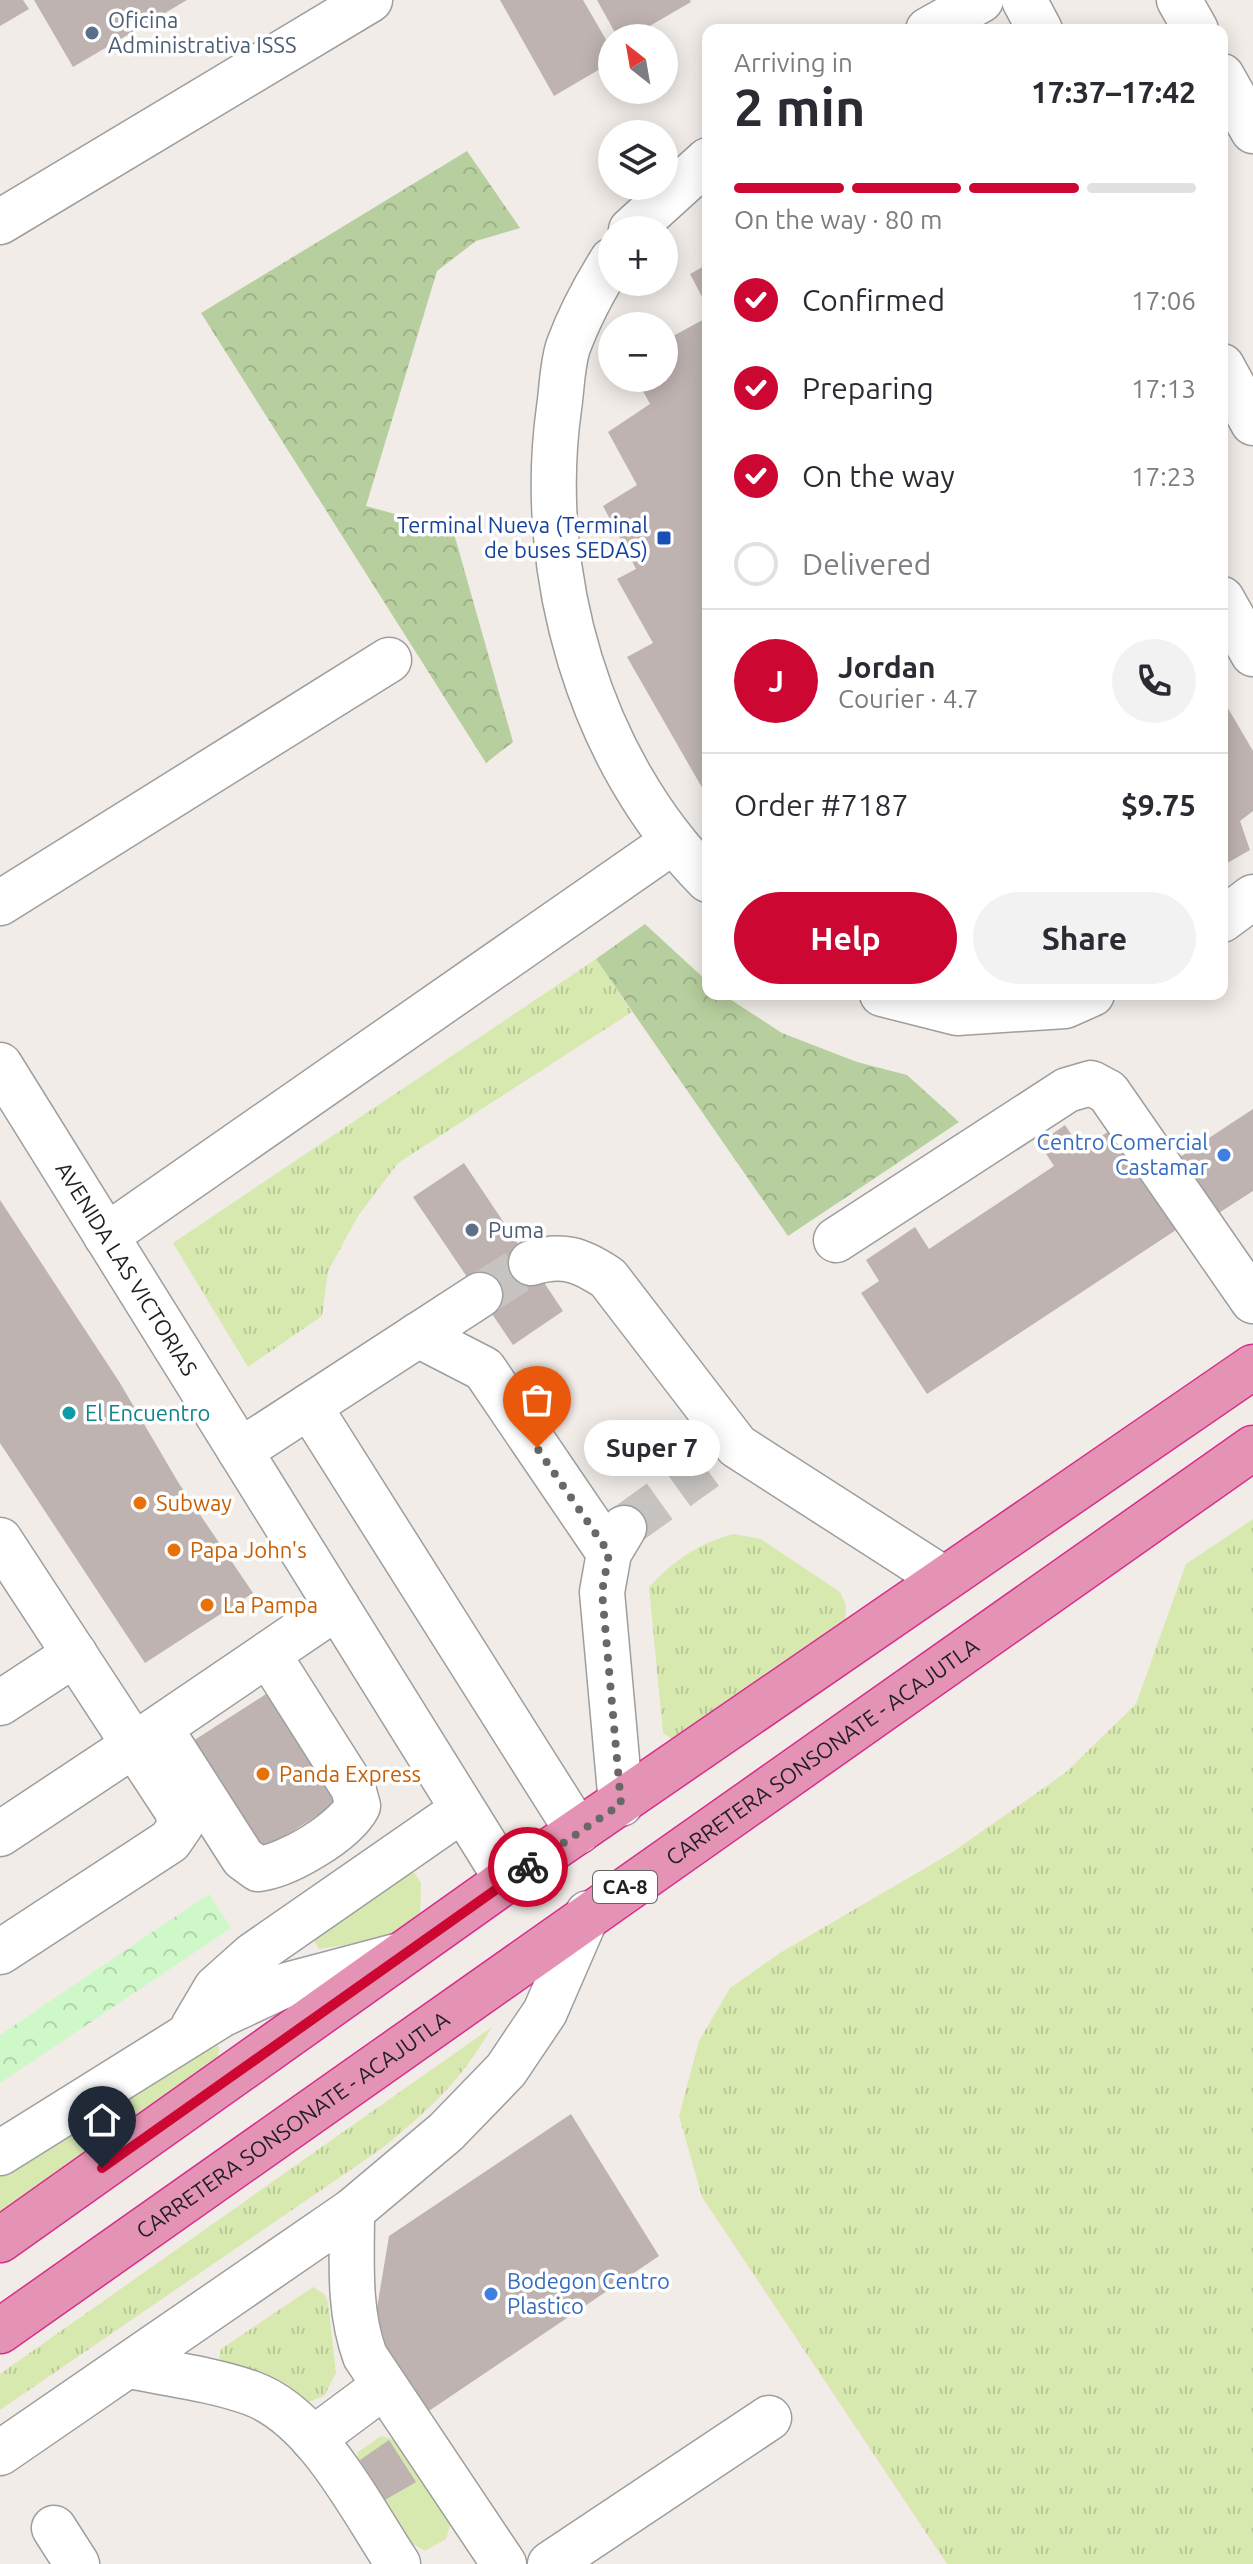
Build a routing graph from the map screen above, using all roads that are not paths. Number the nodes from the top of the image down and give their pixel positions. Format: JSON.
{"nodes":[{"id":1,"x":370,"y":0,"type":"edge"},
{"id":2,"x":981,"y":0,"type":"edge"},
{"id":3,"x":1024,"y":0,"type":"edge"},
{"id":4,"x":1179,"y":0,"type":"edge"},
{"id":5,"x":939,"y":24,"type":"edge"},
{"id":6,"x":1037,"y":24,"type":"edge"},
{"id":7,"x":1193,"y":24,"type":"edge"},
{"id":8,"x":1228,"y":87,"type":"edge"},
{"id":9,"x":1253,"y":131,"type":"edge"},
{"id":10,"x":702,"y":165,"type":"edge"},
{"id":11,"x":646,"y":216,"type":"edge"},
{"id":12,"x":0,"y":222,"type":"edge"},
{"id":13,"x":598,"y":283,"type":"edge"},
{"id":14,"x":1228,"y":377,"type":"edge"},
{"id":15,"x":1253,"y":423,"type":"edge"},
{"id":16,"x":1228,"y":610,"type":"edge"},
{"id":17,"x":1253,"y":654,"type":"edge"},
{"id":18,"x":389,"y":660,"type":"dead end"},
{"id":19,"x":671,"y":843,"type":"junction"},
{"id":20,"x":702,"y":874,"type":"edge"},
{"id":21,"x":1253,"y":897,"type":"edge"},
{"id":22,"x":0,"y":903,"type":"edge"},
{"id":23,"x":1228,"y":916,"type":"edge"},
{"id":24,"x":906,"y":1000,"type":"edge"},
{"id":25,"x":1078,"y":1000,"type":"edge"},
{"id":26,"x":0,"y":1065,"type":"edge"},
{"id":27,"x":106,"y":1236,"type":"junction"},
{"id":28,"x":836,"y":1240,"type":"dead end"},
{"id":29,"x":531,"y":1263,"type":"tunnel mouth"},
{"id":30,"x":480,"y":1295,"type":"tunnel mouth"},
{"id":31,"x":1253,"y":1301,"type":"edge"},
{"id":32,"x":418,"y":1335,"type":"junction"},
{"id":33,"x":1253,"y":1367,"type":"edge"},
{"id":34,"x":309,"y":1406,"type":"junction"},
{"id":35,"x":1253,"y":1448,"type":"edge"},
{"id":36,"x":240,"y":1451,"type":"junction"},
{"id":37,"x":4,"y":1555,"type":"edge"},
{"id":38,"x":944,"y":1579,"type":"junction"},
{"id":39,"x":337,"y":1607,"type":"junction"},
{"id":40,"x":75,"y":1654,"type":"junction"},
{"id":41,"x":268,"y":1654,"type":"junction"},
{"id":42,"x":0,"y":1703,"type":"edge"},
{"id":43,"x":147,"y":1736,"type":"junction"},
{"id":44,"x":621,"y":1804,"type":"junction"},
{"id":45,"x":462,"y":1810,"type":"junction"},
{"id":46,"x":578,"y":1832,"type":"junction"},
{"id":47,"x":0,"y":1834,"type":"edge"},
{"id":48,"x":507,"y":1880,"type":"junction"},
{"id":49,"x":588,"y":1913,"type":"junction"},
{"id":50,"x":0,"y":1952,"type":"edge"},
{"id":51,"x":406,"y":1953,"type":"junction"},
{"id":52,"x":188,"y":2035,"type":"junction"},
{"id":53,"x":0,"y":2153,"type":"edge"},
{"id":54,"x":352,"y":2211,"type":"junction"},
{"id":55,"x":0,"y":2240,"type":"edge"},
{"id":56,"x":0,"y":2331,"type":"edge"},
{"id":57,"x":129,"y":2366,"type":"junction"},
{"id":58,"x":383,"y":2387,"type":"junction"},
{"id":59,"x":769,"y":2418,"type":"dead end"},
{"id":60,"x":313,"y":2439,"type":"junction"},
{"id":61,"x":0,"y":2453,"type":"edge"},
{"id":62,"x":54,"y":2528,"type":"dead end"},
{"id":63,"x":77,"y":2564,"type":"edge"},
{"id":64,"x":398,"y":2564,"type":"edge"},
{"id":65,"x":504,"y":2564,"type":"edge"},
{"id":66,"x":550,"y":2564,"type":"edge"}],
"edges":[{"from":1,"to":12,"type":"street"},
{"from":2,"to":5,"type":"street"},
{"from":3,"to":6,"type":"street"},
{"from":4,"to":7,"type":"street"},
{"from":8,"to":9,"type":"street"},
{"from":10,"to":11,"type":"street"},
{"from":13,"to":19,"type":"street"},
{"from":14,"to":15,"type":"street"},
{"from":16,"to":17,"type":"street"},
{"from":18,"to":22,"type":"street"},
{"from":19,"to":20,"type":"street"},
{"from":19,"to":27,"type":"street"},
{"from":21,"to":23,"type":"street"},
{"from":24,"to":25,"type":"street"},
{"from":26,"to":27,"type":"street","name":"AVENIDA LAS VICTORIAS"},
{"from":27,"to":36,"type":"street","name":"AVENIDA LAS VICTORIAS"},
{"from":28,"to":31,"type":"street"},
{"from":29,"to":38,"type":"street"},
{"from":30,"to":32,"type":"street"},
{"from":32,"to":34,"type":"street"},
{"from":32,"to":44,"type":"street"},
{"from":33,"to":38,"type":"highway"},
{"from":34,"to":36,"type":"street"},
{"from":34,"to":46,"type":"street"},
{"from":35,"to":49,"type":"highway","name":"CARRETERA SONSONATE - ACAJUTLA","number":"CA-8"},
{"from":36,"to":39,"type":"street","name":"AVENIDA LAS VICTORIAS"},
{"from":37,"to":40,"type":"street"},
{"from":38,"to":44,"type":"highway"},
{"from":39,"to":41,"type":"street"},
{"from":39,"to":45,"type":"street","name":"AVENIDA LAS VICTORIAS"},
{"from":40,"to":42,"type":"street"},
{"from":40,"to":43,"type":"street"},
{"from":41,"to":43,"type":"street"},
{"from":41,"to":43,"type":"street"},
{"from":43,"to":47,"type":"street"},
{"from":43,"to":50,"type":"street"},
{"from":44,"to":46,"type":"highway"},
{"from":45,"to":48,"type":"street","name":"AVENIDA LAS VICTORIAS"},
{"from":45,"to":52,"type":"street"},
{"from":46,"to":48,"type":"highway"},
{"from":48,"to":51,"type":"highway"},
{"from":49,"to":54,"type":"street"},
{"from":49,"to":56,"type":"highway","name":"CARRETERA SONSONATE - ACAJUTLA","number":"CA-8"},
{"from":51,"to":52,"type":"street"},
{"from":51,"to":55,"type":"highway"},
{"from":52,"to":53,"type":"street"},
{"from":54,"to":57,"type":"street"},
{"from":54,"to":58,"type":"street"},
{"from":57,"to":60,"type":"street"},
{"from":57,"to":61,"type":"street"},
{"from":58,"to":60,"type":"street"},
{"from":58,"to":65,"type":"street"},
{"from":59,"to":66,"type":"street"},
{"from":60,"to":64,"type":"street"},
{"from":62,"to":63,"type":"street"}]}
